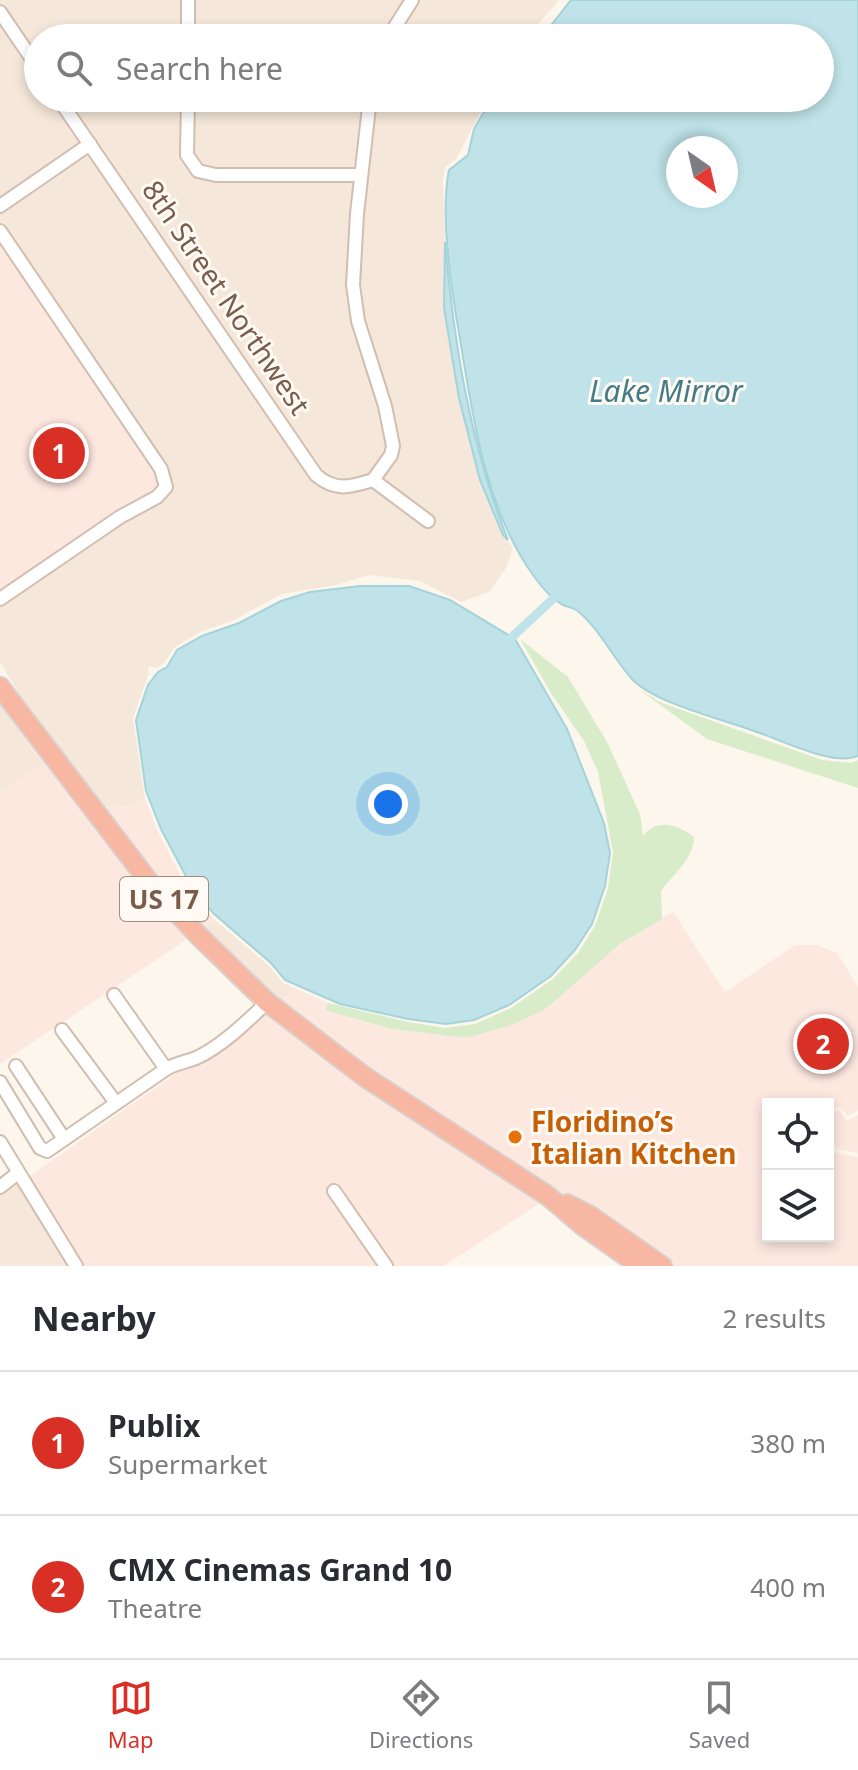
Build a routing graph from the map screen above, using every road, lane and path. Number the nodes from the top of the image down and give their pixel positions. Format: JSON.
{"nodes":[{"id":1,"x":188,"y":0,"type":"edge"},
{"id":2,"x":412,"y":0,"type":"edge"},
{"id":3,"x":0,"y":12,"type":"edge"},
{"id":4,"x":188,"y":24,"type":"edge"},
{"id":5,"x":397,"y":24,"type":"edge"},
{"id":6,"x":24,"y":47,"type":"edge"},
{"id":7,"x":68,"y":112,"type":"edge"},
{"id":8,"x":188,"y":112,"type":"edge"},
{"id":9,"x":368,"y":112,"type":"edge"},
{"id":10,"x":90,"y":144,"type":"junction"},
{"id":11,"x":361,"y":175,"type":"junction"},
{"id":12,"x":0,"y":206,"type":"edge"},
{"id":13,"x":0,"y":231,"type":"edge"},
{"id":14,"x":373,"y":480,"type":"junction"},
{"id":15,"x":428,"y":521,"type":"dead end"},
{"id":16,"x":0,"y":599,"type":"edge"},
{"id":17,"x":0,"y":687,"type":"edge"},
{"id":18,"x":114,"y":995,"type":"dead end"},
{"id":19,"x":267,"y":1002,"type":"junction"},
{"id":20,"x":62,"y":1030,"type":"dead end"},
{"id":21,"x":16,"y":1066,"type":"dead end"},
{"id":22,"x":166,"y":1069,"type":"junction"},
{"id":23,"x":0,"y":1082,"type":"edge"},
{"id":24,"x":116,"y":1103,"type":"junction"},
{"id":25,"x":64,"y":1139,"type":"junction"},
{"id":26,"x":0,"y":1142,"type":"edge"},
{"id":27,"x":18,"y":1173,"type":"junction"},
{"id":28,"x":0,"y":1187,"type":"edge"},
{"id":29,"x":334,"y":1191,"type":"dead end"},
{"id":30,"x":548,"y":1196,"type":"junction"},
{"id":31,"x":76,"y":1266,"type":"edge"},
{"id":32,"x":386,"y":1266,"type":"edge"},
{"id":33,"x":640,"y":1266,"type":"edge"},
{"id":34,"x":662,"y":1266,"type":"edge"}],
"edges":[{"from":1,"to":4,"type":"street"},
{"from":2,"to":5,"type":"street"},
{"from":3,"to":6,"type":"street"},
{"from":7,"to":10,"type":"street","name":"8th Street Northwest"},
{"from":8,"to":11,"type":"street"},
{"from":9,"to":11,"type":"street"},
{"from":10,"to":12,"type":"street"},
{"from":10,"to":14,"type":"street","name":"8th Street Northwest"},
{"from":11,"to":14,"type":"street"},
{"from":13,"to":16,"type":"street"},
{"from":14,"to":15,"type":"street"},
{"from":17,"to":19,"type":"highway","number":"US 17"},
{"from":18,"to":22,"type":"street"},
{"from":19,"to":22,"type":"street"},
{"from":19,"to":30,"type":"highway","number":"US 17"},
{"from":20,"to":24,"type":"street"},
{"from":21,"to":25,"type":"street"},
{"from":22,"to":24,"type":"street"},
{"from":23,"to":25,"type":"street"},
{"from":24,"to":25,"type":"street"},
{"from":26,"to":27,"type":"street"},
{"from":27,"to":28,"type":"street"},
{"from":27,"to":31,"type":"street"},
{"from":29,"to":32,"type":"street"},
{"from":30,"to":33,"type":"highway","number":"US 17"},
{"from":30,"to":34,"type":"highway","number":"US 17"}]}
